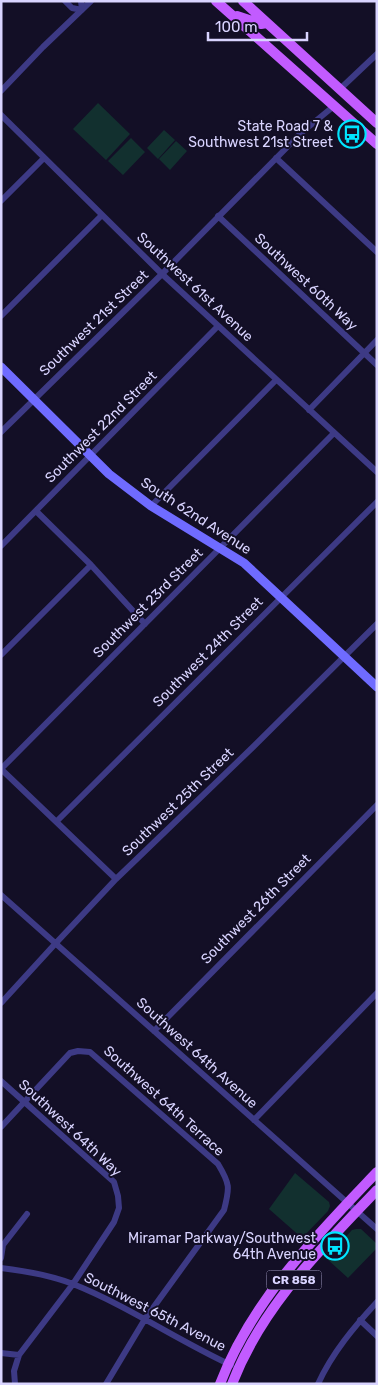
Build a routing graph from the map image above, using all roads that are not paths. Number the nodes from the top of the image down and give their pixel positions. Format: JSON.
{"nodes":[{"id":1,"x":65,"y":1,"type":"edge"},
{"id":2,"x":81,"y":1,"type":"edge"},
{"id":3,"x":91,"y":1,"type":"edge"},
{"id":4,"x":216,"y":1,"type":"edge"},
{"id":5,"x":243,"y":1,"type":"edge"},
{"id":6,"x":82,"y":10,"type":"junction"},
{"id":7,"x":231,"y":14,"type":"junction"},
{"id":8,"x":267,"y":23,"type":"junction"},
{"id":9,"x":377,"y":54,"type":"edge"},
{"id":10,"x":311,"y":86,"type":"junction"},
{"id":11,"x":340,"y":89,"type":"junction"},
{"id":12,"x":1,"y":91,"type":"edge"},
{"id":13,"x":334,"y":106,"type":"junction"},
{"id":14,"x":362,"y":109,"type":"junction"},
{"id":15,"x":1,"y":115,"type":"edge"},
{"id":16,"x":377,"y":123,"type":"edge"},
{"id":17,"x":377,"y":144,"type":"edge"},
{"id":18,"x":44,"y":158,"type":"junction"},
{"id":19,"x":276,"y":158,"type":"junction"},
{"id":20,"x":1,"y":201,"type":"edge"},
{"id":21,"x":102,"y":215,"type":"junction"},
{"id":22,"x":218,"y":216,"type":"junction"},
{"id":23,"x":377,"y":252,"type":"edge"},
{"id":24,"x":162,"y":274,"type":"junction"},
{"id":25,"x":1,"y":316,"type":"edge"},
{"id":26,"x":218,"y":326,"type":"junction"},
{"id":27,"x":377,"y":340,"type":"edge"},
{"id":28,"x":363,"y":353,"type":"junction"},
{"id":29,"x":377,"y":365,"type":"edge"},
{"id":30,"x":1,"y":367,"type":"edge"},
{"id":31,"x":276,"y":380,"type":"junction"},
{"id":32,"x":34,"y":399,"type":"junction"},
{"id":33,"x":309,"y":410,"type":"junction"},
{"id":34,"x":1,"y":432,"type":"edge"},
{"id":35,"x":334,"y":433,"type":"junction"},
{"id":36,"x":90,"y":455,"type":"junction"},
{"id":37,"x":377,"y":472,"type":"edge"},
{"id":38,"x":377,"y":502,"type":"edge"},
{"id":39,"x":152,"y":506,"type":"junction"},
{"id":40,"x":36,"y":511,"type":"junction"},
{"id":41,"x":1,"y":546,"type":"edge"},
{"id":42,"x":221,"y":547,"type":"junction"},
{"id":43,"x":90,"y":565,"type":"junction"},
{"id":44,"x":281,"y":596,"type":"junction"},
{"id":45,"x":145,"y":624,"type":"junction"},
{"id":46,"x":377,"y":624,"type":"edge"},
{"id":47,"x":1,"y":655,"type":"edge"},
{"id":48,"x":343,"y":657,"type":"junction"},
{"id":49,"x":377,"y":687,"type":"edge"},
{"id":50,"x":1,"y":769,"type":"edge"},
{"id":51,"x":377,"y":805,"type":"edge"},
{"id":52,"x":57,"y":821,"type":"junction"},
{"id":53,"x":116,"y":880,"type":"junction"},
{"id":54,"x":1,"y":895,"type":"edge"},
{"id":55,"x":55,"y":944,"type":"junction"},
{"id":56,"x":377,"y":993,"type":"edge"},
{"id":57,"x":1,"y":1003,"type":"edge"},
{"id":58,"x":154,"y":1031,"type":"junction"},
{"id":59,"x":1,"y":1081,"type":"edge"},
{"id":60,"x":24,"y":1102,"type":"junction"},
{"id":61,"x":254,"y":1120,"type":"junction"},
{"id":62,"x":1,"y":1128,"type":"edge"},
{"id":63,"x":377,"y":1172,"type":"edge"},
{"id":64,"x":377,"y":1190,"type":"edge"},
{"id":65,"x":347,"y":1203,"type":"junction"},
{"id":66,"x":357,"y":1212,"type":"junction"},
{"id":67,"x":27,"y":1214,"type":"dead end"},
{"id":68,"x":377,"y":1229,"type":"edge"},
{"id":69,"x":1,"y":1258,"type":"edge"},
{"id":70,"x":1,"y":1268,"type":"edge"},
{"id":71,"x":72,"y":1284,"type":"junction"},
{"id":72,"x":377,"y":1302,"type":"edge"},
{"id":73,"x":145,"y":1320,"type":"junction"},
{"id":74,"x":360,"y":1320,"type":"junction"},
{"id":75,"x":377,"y":1336,"type":"edge"},
{"id":76,"x":1,"y":1353,"type":"edge"},
{"id":77,"x":19,"y":1355,"type":"junction"},
{"id":78,"x":228,"y":1364,"type":"junction"},
{"id":79,"x":238,"y":1368,"type":"junction"},
{"id":80,"x":15,"y":1384,"type":"edge"},
{"id":81,"x":106,"y":1384,"type":"edge"},
{"id":82,"x":220,"y":1384,"type":"edge"},
{"id":83,"x":232,"y":1384,"type":"edge"},
{"id":84,"x":318,"y":1384,"type":"edge"}],
"edges":[{"from":1,"to":6,"type":"street"},
{"from":2,"to":6,"type":"street"},
{"from":3,"to":6,"type":"street"},
{"from":4,"to":7,"type":"main road"},
{"from":5,"to":8,"type":"main road"},
{"from":6,"to":12,"type":"street"},
{"from":7,"to":8,"type":"main road"},
{"from":7,"to":10,"type":"main road"},
{"from":8,"to":11,"type":"main road"},
{"from":9,"to":11,"type":"street"},
{"from":10,"to":11,"type":"main road"},
{"from":10,"to":13,"type":"main road"},
{"from":11,"to":14,"type":"main road"},
{"from":13,"to":14,"type":"main road"},
{"from":13,"to":17,"type":"main road"},
{"from":13,"to":19,"type":"street","name":"Southwest 21st Street"},
{"from":14,"to":16,"type":"main road"},
{"from":15,"to":18,"type":"street","name":"Southwest 61st Avenue"},
{"from":18,"to":20,"type":"street"},
{"from":18,"to":21,"type":"street","name":"Southwest 61st Avenue"},
{"from":19,"to":22,"type":"street","name":"Southwest 21st Street"},
{"from":19,"to":23,"type":"street"},
{"from":21,"to":24,"type":"street","name":"Southwest 61st Avenue"},
{"from":21,"to":25,"type":"street"},
{"from":22,"to":24,"type":"street","name":"Southwest 21st Street"},
{"from":22,"to":28,"type":"street","name":"Southwest 60th Way"},
{"from":24,"to":26,"type":"street","name":"Southwest 61st Avenue"},
{"from":24,"to":32,"type":"street","name":"Southwest 21st Street"},
{"from":26,"to":31,"type":"street","name":"Southwest 61st Avenue"},
{"from":26,"to":36,"type":"street","name":"Southwest 22nd Street"},
{"from":27,"to":28,"type":"street"},
{"from":28,"to":29,"type":"street","name":"Southwest 60th Way"},
{"from":28,"to":33,"type":"street"},
{"from":30,"to":32,"type":"street","name":"South 62nd Avenue"},
{"from":31,"to":33,"type":"street","name":"Southwest 61st Avenue"},
{"from":31,"to":39,"type":"street"},
{"from":32,"to":34,"type":"street","name":"Southwest 21st Street"},
{"from":32,"to":36,"type":"street","name":"South 62nd Avenue"},
{"from":33,"to":35,"type":"street","name":"Southwest 61st Avenue"},
{"from":35,"to":37,"type":"street","name":"Southwest 61st Avenue"},
{"from":35,"to":42,"type":"street","name":"Southwest 23rd Street"},
{"from":36,"to":39,"type":"street","name":"South 62nd Avenue"},
{"from":36,"to":40,"type":"street","name":"Southwest 22nd Street"},
{"from":38,"to":44,"type":"street","name":"Southwest 24th Street"},
{"from":39,"to":42,"type":"street","name":"South 62nd Avenue"},
{"from":40,"to":41,"type":"street","name":"Southwest 22nd Street"},
{"from":40,"to":43,"type":"street"},
{"from":42,"to":44,"type":"street","name":"South 62nd Avenue"},
{"from":42,"to":45,"type":"street","name":"Southwest 23rd Street"},
{"from":43,"to":45,"type":"street"},
{"from":43,"to":47,"type":"street"},
{"from":44,"to":48,"type":"street","name":"South 62nd Avenue"},
{"from":44,"to":52,"type":"street","name":"Southwest 24th Street"},
{"from":45,"to":50,"type":"street","name":"Southwest 23rd Street"},
{"from":46,"to":48,"type":"street","name":"Southwest 25th Street"},
{"from":48,"to":49,"type":"street","name":"South 62nd Avenue"},
{"from":48,"to":53,"type":"street","name":"Southwest 25th Street"},
{"from":50,"to":52,"type":"street"},
{"from":51,"to":58,"type":"street","name":"Southwest 26th Street"},
{"from":52,"to":53,"type":"street"},
{"from":53,"to":55,"type":"street","name":"Southwest 25th Street"},
{"from":54,"to":55,"type":"street","name":"Southwest 64th Avenue"},
{"from":55,"to":57,"type":"street","name":"Southwest 25th Street"},
{"from":55,"to":58,"type":"street","name":"Southwest 64th Avenue"},
{"from":56,"to":61,"type":"street"},
{"from":58,"to":61,"type":"street","name":"Southwest 64th Avenue"},
{"from":59,"to":60,"type":"street","name":"Southwest 64th Way"},
{"from":60,"to":62,"type":"street"},
{"from":60,"to":71,"type":"street","name":"Southwest 64th Way"},
{"from":60,"to":73,"type":"street","name":"Southwest 64th Terrace"},
{"from":61,"to":65,"type":"street","name":"Southwest 64th Avenue"},
{"from":63,"to":65,"type":"main road","number":"CR 858"},
{"from":64,"to":66,"type":"main road","number":"CR 858"},
{"from":65,"to":66,"type":"street","name":"Southwest 64th Avenue"},
{"from":65,"to":78,"type":"main road","number":"CR 858"},
{"from":66,"to":68,"type":"street","name":"Southwest 64th Avenue"},
{"from":66,"to":79,"type":"main road","number":"CR 858"},
{"from":67,"to":69,"type":"street"},
{"from":70,"to":71,"type":"street","name":"Southwest 65th Avenue"},
{"from":71,"to":73,"type":"street","name":"Southwest 65th Avenue"},
{"from":71,"to":77,"type":"street"},
{"from":72,"to":74,"type":"street"},
{"from":73,"to":78,"type":"street","name":"Southwest 65th Avenue"},
{"from":73,"to":81,"type":"street"},
{"from":74,"to":75,"type":"street"},
{"from":74,"to":84,"type":"street"},
{"from":76,"to":77,"type":"street"},
{"from":77,"to":80,"type":"street"},
{"from":78,"to":79,"type":"street","name":"Southwest 65th Avenue"},
{"from":78,"to":82,"type":"main road","number":"CR 858"},
{"from":79,"to":83,"type":"main road","number":"CR 858"}]}
